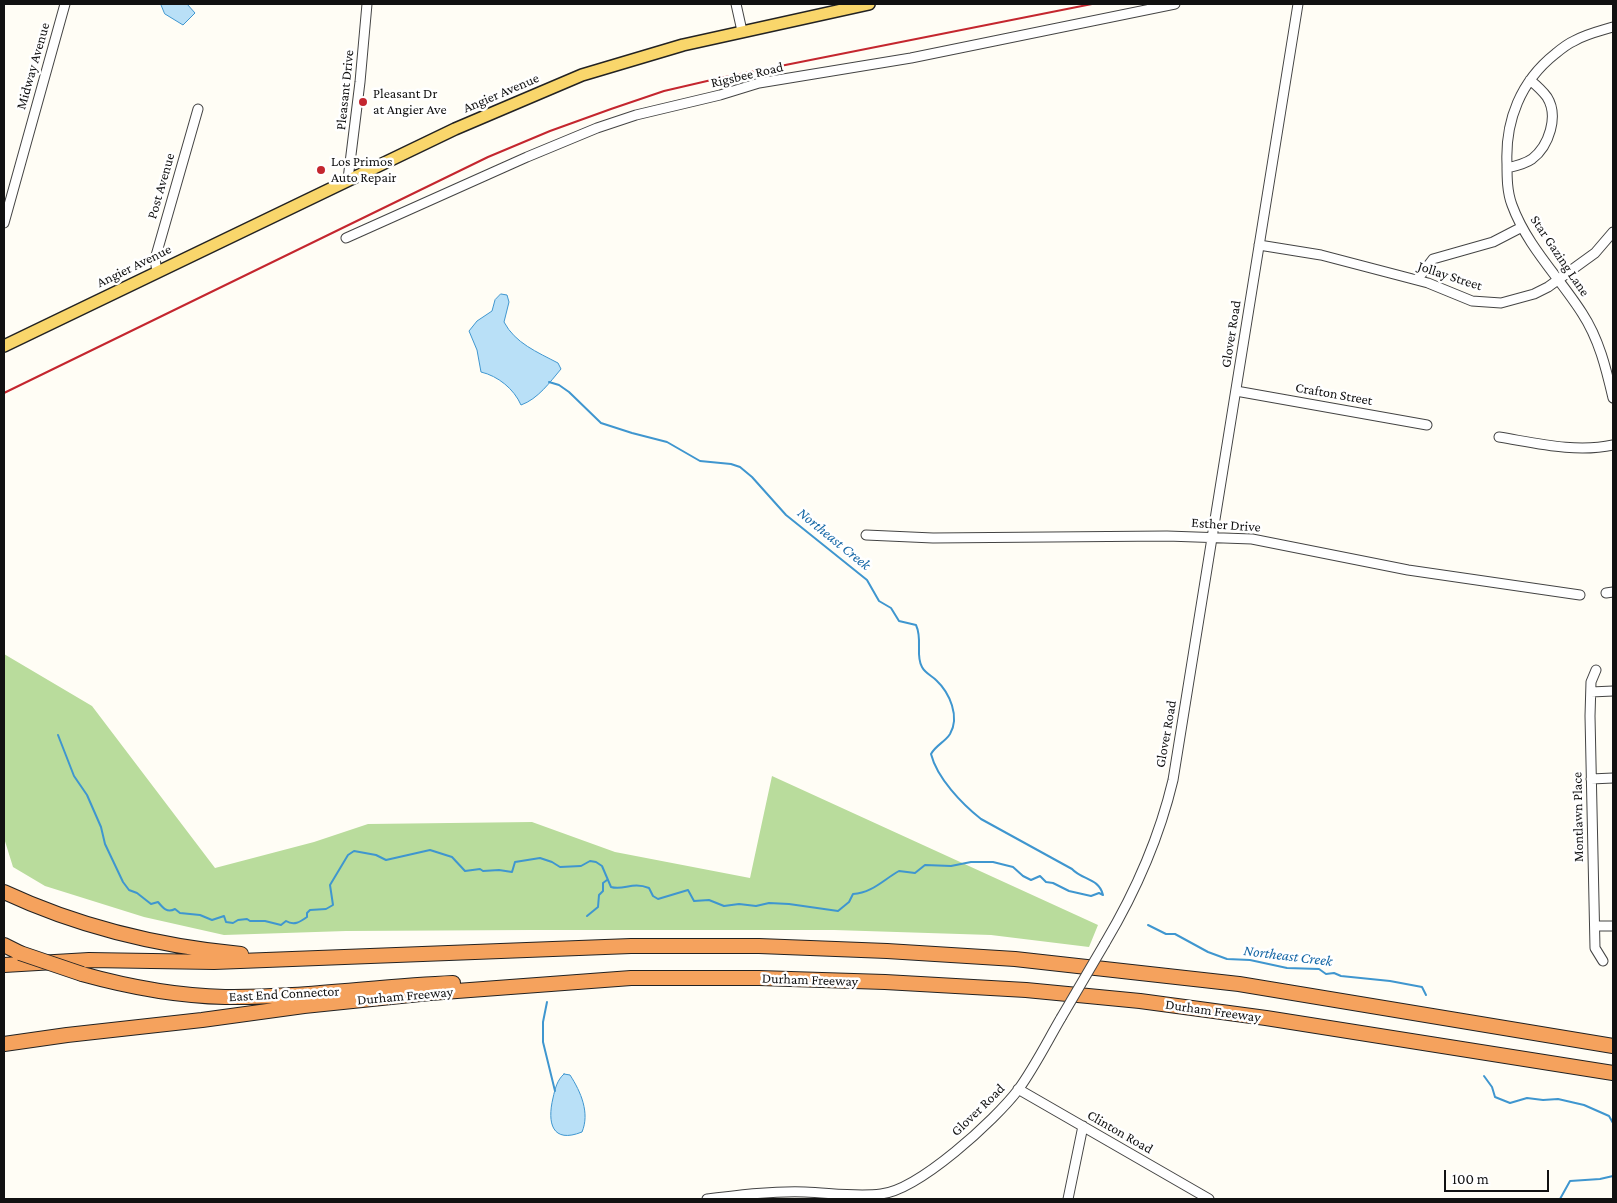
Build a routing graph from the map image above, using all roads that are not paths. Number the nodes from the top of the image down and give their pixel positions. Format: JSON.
{"nodes":[{"id":1,"x":65,"y":4,"type":"edge"},
{"id":2,"x":367,"y":4,"type":"edge"},
{"id":3,"x":736,"y":4,"type":"edge"},
{"id":4,"x":869,"y":4,"type":"edge"},
{"id":5,"x":1175,"y":4,"type":"edge"},
{"id":6,"x":1298,"y":4,"type":"edge"},
{"id":7,"x":1613,"y":27,"type":"edge"},
{"id":8,"x":742,"y":31,"type":"junction"},
{"id":9,"x":1530,"y":80,"type":"junction"},
{"id":10,"x":198,"y":109,"type":"dead end"},
{"id":11,"x":1507,"y":168,"type":"junction"},
{"id":12,"x":348,"y":180,"type":"junction"},
{"id":13,"x":4,"y":223,"type":"edge"},
{"id":14,"x":1522,"y":227,"type":"junction"},
{"id":15,"x":1613,"y":232,"type":"edge"},
{"id":16,"x":346,"y":238,"type":"dead end"},
{"id":17,"x":1259,"y":245,"type":"junction"},
{"id":18,"x":157,"y":272,"type":"junction"},
{"id":19,"x":1559,"y":279,"type":"junction"},
{"id":20,"x":1418,"y":280,"type":"junction"},
{"id":21,"x":4,"y":346,"type":"edge"},
{"id":22,"x":1236,"y":391,"type":"junction"},
{"id":23,"x":1613,"y":398,"type":"edge"},
{"id":24,"x":1427,"y":425,"type":"dead end"},
{"id":25,"x":1499,"y":437,"type":"dead end"},
{"id":26,"x":1613,"y":445,"type":"edge"},
{"id":27,"x":866,"y":535,"type":"dead end"},
{"id":28,"x":1212,"y":537,"type":"junction"},
{"id":29,"x":1580,"y":595,"type":"dead end"},
{"id":30,"x":1596,"y":670,"type":"dead end"},
{"id":31,"x":1613,"y":691,"type":"edge"},
{"id":32,"x":1591,"y":692,"type":"junction"},
{"id":33,"x":1591,"y":778,"type":"junction"},
{"id":34,"x":1613,"y":778,"type":"edge"},
{"id":35,"x":4,"y":892,"type":"edge"},
{"id":36,"x":1595,"y":926,"type":"junction"},
{"id":37,"x":1613,"y":926,"type":"edge"},
{"id":38,"x":4,"y":945,"type":"edge"},
{"id":39,"x":311,"y":959,"type":"junction"},
{"id":40,"x":1603,"y":961,"type":"dead end"},
{"id":41,"x":4,"y":965,"type":"edge"},
{"id":42,"x":631,"y":978,"type":"junction"},
{"id":43,"x":4,"y":1044,"type":"edge"},
{"id":44,"x":1613,"y":1046,"type":"edge"},
{"id":45,"x":1613,"y":1073,"type":"edge"},
{"id":46,"x":1018,"y":1089,"type":"junction"},
{"id":47,"x":1083,"y":1126,"type":"junction"},
{"id":48,"x":820,"y":1196,"type":"edge"},
{"id":49,"x":707,"y":1199,"type":"edge"},
{"id":50,"x":1068,"y":1199,"type":"edge"},
{"id":51,"x":1209,"y":1199,"type":"edge"}],
"edges":[{"from":1,"to":13,"type":"street","name":"Midway Avenue"},
{"from":2,"to":12,"type":"street","name":"Pleasant Drive"},
{"from":3,"to":8,"type":"street"},
{"from":4,"to":8,"type":"main road","name":"Angier Avenue"},
{"from":5,"to":16,"type":"street","name":"Rigsbee Road"},
{"from":6,"to":17,"type":"street","name":"Glover Road"},
{"from":7,"to":9,"type":"street","name":"Star Gazing Lane"},
{"from":8,"to":12,"type":"main road","name":"Angier Avenue"},
{"from":9,"to":11,"type":"street","name":"Star Gazing Lane"},
{"from":9,"to":11,"type":"street"},
{"from":10,"to":18,"type":"street","name":"Post Avenue"},
{"from":11,"to":14,"type":"street","name":"Star Gazing Lane"},
{"from":12,"to":18,"type":"main road","name":"Angier Avenue"},
{"from":14,"to":19,"type":"street","name":"Star Gazing Lane"},
{"from":14,"to":20,"type":"street"},
{"from":15,"to":19,"type":"street","name":"Jollay Street"},
{"from":17,"to":20,"type":"street","name":"Jollay Street"},
{"from":17,"to":22,"type":"street","name":"Glover Road"},
{"from":18,"to":21,"type":"main road","name":"Angier Avenue"},
{"from":19,"to":20,"type":"street","name":"Jollay Street"},
{"from":19,"to":23,"type":"street","name":"Star Gazing Lane"},
{"from":22,"to":24,"type":"street","name":"Crafton Street"},
{"from":22,"to":28,"type":"street","name":"Glover Road"},
{"from":25,"to":26,"type":"street"},
{"from":27,"to":28,"type":"street","name":"Esther Drive"},
{"from":28,"to":29,"type":"street","name":"Esther Drive"},
{"from":28,"to":46,"type":"street","name":"Glover Road","bridge":true},
{"from":30,"to":32,"type":"street","name":"Montlawn Place"},
{"from":31,"to":32,"type":"street"},
{"from":32,"to":33,"type":"street","name":"Montlawn Place"},
{"from":33,"to":34,"type":"street"},
{"from":33,"to":36,"type":"street","name":"Montlawn Place"},
{"from":35,"to":39,"type":"highway"},
{"from":36,"to":37,"type":"street"},
{"from":36,"to":40,"type":"street","name":"Montlawn Place"},
{"from":38,"to":42,"type":"highway","name":"East End Connector","bridge":true},
{"from":39,"to":41,"type":"highway","name":"Durham Freeway"},
{"from":39,"to":44,"type":"highway","name":"Durham Freeway"},
{"from":42,"to":43,"type":"highway","name":"Durham Freeway"},
{"from":42,"to":45,"type":"highway","name":"Durham Freeway"},
{"from":46,"to":47,"type":"street","name":"Clinton Road"},
{"from":46,"to":48,"type":"street","name":"Glover Road"},
{"from":47,"to":50,"type":"street"},
{"from":47,"to":51,"type":"street","name":"Clinton Road"},
{"from":48,"to":49,"type":"street","name":"Glover Road"}]}
